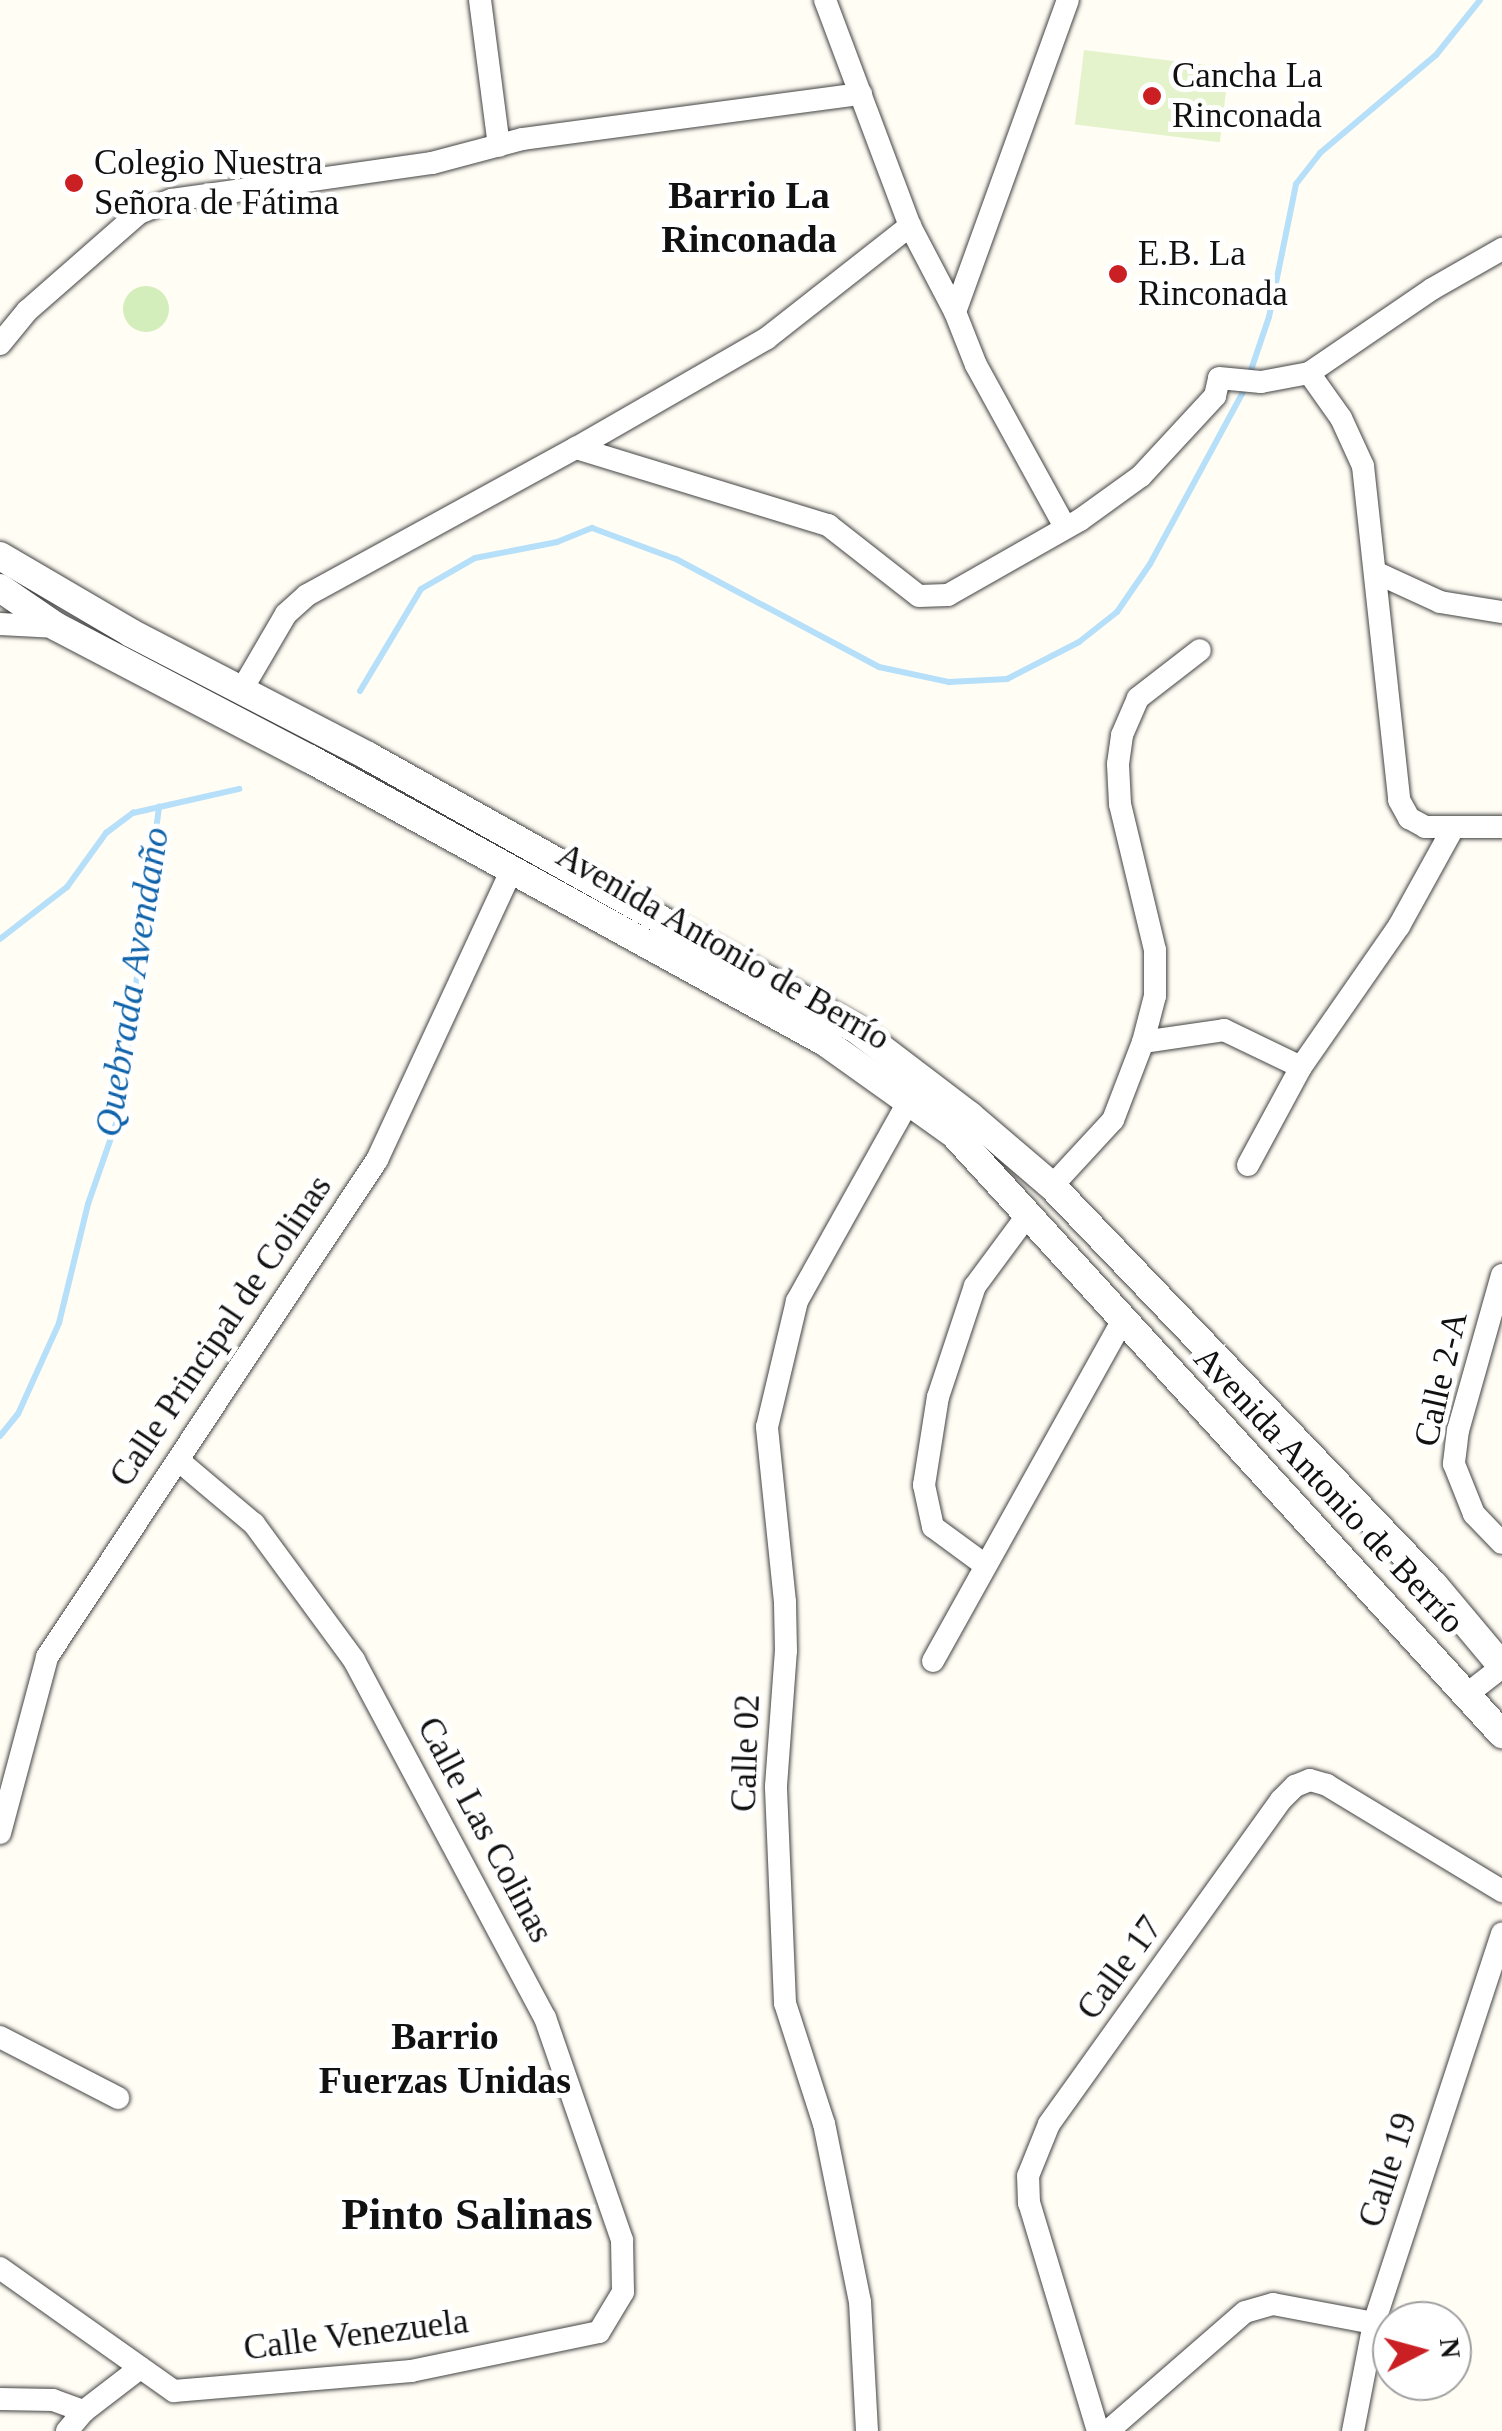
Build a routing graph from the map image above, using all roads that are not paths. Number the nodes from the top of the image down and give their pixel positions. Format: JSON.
{"nodes":[{"id":1,"x":480,"y":0,"type":"edge"},
{"id":2,"x":825,"y":0,"type":"edge"},
{"id":3,"x":1068,"y":0,"type":"edge"},
{"id":4,"x":861,"y":94,"type":"junction"},
{"id":5,"x":499,"y":146,"type":"junction"},
{"id":6,"x":910,"y":226,"type":"junction"},
{"id":7,"x":1502,"y":249,"type":"edge"},
{"id":8,"x":956,"y":312,"type":"junction"},
{"id":9,"x":0,"y":344,"type":"edge"},
{"id":10,"x":1310,"y":373,"type":"junction"},
{"id":11,"x":576,"y":448,"type":"junction"},
{"id":12,"x":1066,"y":526,"type":"junction"},
{"id":13,"x":0,"y":556,"type":"edge"},
{"id":14,"x":1377,"y":573,"type":"junction"},
{"id":15,"x":0,"y":588,"type":"edge"},
{"id":16,"x":1502,"y":612,"type":"edge"},
{"id":17,"x":0,"y":624,"type":"edge"},
{"id":18,"x":57,"y":627,"type":"junction"},
{"id":19,"x":1200,"y":650,"type":"dead end"},
{"id":20,"x":242,"y":690,"type":"junction"},
{"id":21,"x":1502,"y":827,"type":"edge"},
{"id":22,"x":1452,"y":830,"type":"junction"},
{"id":23,"x":512,"y":869,"type":"junction"},
{"id":24,"x":1144,"y":1042,"type":"junction"},
{"id":25,"x":1301,"y":1067,"type":"junction"},
{"id":26,"x":908,"y":1102,"type":"junction"},
{"id":27,"x":1248,"y":1165,"type":"dead end"},
{"id":28,"x":1052,"y":1186,"type":"junction"},
{"id":29,"x":1026,"y":1217,"type":"junction"},
{"id":30,"x":1502,"y":1275,"type":"edge"},
{"id":31,"x":1122,"y":1321,"type":"junction"},
{"id":32,"x":178,"y":1460,"type":"junction"},
{"id":33,"x":1502,"y":1544,"type":"edge"},
{"id":34,"x":984,"y":1566,"type":"junction"},
{"id":35,"x":932,"y":1661,"type":"dead end"},
{"id":36,"x":1502,"y":1667,"type":"edge"},
{"id":37,"x":1466,"y":1695,"type":"junction"},
{"id":38,"x":1502,"y":1734,"type":"edge"},
{"id":39,"x":0,"y":1833,"type":"edge"},
{"id":40,"x":1502,"y":1891,"type":"edge"},
{"id":41,"x":1502,"y":1934,"type":"edge"},
{"id":42,"x":0,"y":2036,"type":"edge"},
{"id":43,"x":118,"y":2098,"type":"dead end"},
{"id":44,"x":0,"y":2268,"type":"edge"},
{"id":45,"x":623,"y":2292,"type":"joint"},
{"id":46,"x":1381,"y":2301,"type":"edge"},
{"id":47,"x":1372,"y":2323,"type":"edge"},
{"id":48,"x":1372,"y":2333,"type":"edge"},
{"id":49,"x":140,"y":2368,"type":"junction"},
{"id":50,"x":0,"y":2399,"type":"edge"},
{"id":51,"x":84,"y":2411,"type":"junction"},
{"id":52,"x":67,"y":2431,"type":"edge"},
{"id":53,"x":867,"y":2431,"type":"edge"},
{"id":54,"x":1098,"y":2431,"type":"edge"},
{"id":55,"x":1108,"y":2431,"type":"edge"},
{"id":56,"x":1353,"y":2431,"type":"edge"}],
"edges":[{"from":1,"to":5,"type":"street"},
{"from":2,"to":4,"type":"street"},
{"from":3,"to":8,"type":"street"},
{"from":4,"to":5,"type":"street"},
{"from":4,"to":6,"type":"street"},
{"from":5,"to":9,"type":"street"},
{"from":6,"to":8,"type":"street"},
{"from":6,"to":11,"type":"street"},
{"from":7,"to":10,"type":"street"},
{"from":8,"to":12,"type":"street"},
{"from":10,"to":12,"type":"street"},
{"from":10,"to":14,"type":"street"},
{"from":11,"to":12,"type":"street"},
{"from":11,"to":20,"type":"street"},
{"from":13,"to":20,"type":"street","name":"Avenida Antonio de Berrío"},
{"from":14,"to":16,"type":"street"},
{"from":14,"to":22,"type":"street"},
{"from":15,"to":18,"type":"street","name":"Avenida Antonio de Berrío"},
{"from":17,"to":18,"type":"street"},
{"from":18,"to":23,"type":"street","name":"Avenida Antonio de Berrío"},
{"from":19,"to":24,"type":"street"},
{"from":20,"to":28,"type":"street","name":"Avenida Antonio de Berrío"},
{"from":21,"to":22,"type":"street"},
{"from":22,"to":25,"type":"street"},
{"from":23,"to":26,"type":"street","name":"Avenida Antonio de Berrío"},
{"from":23,"to":32,"type":"street","name":"Calle Principal de Colinas"},
{"from":24,"to":25,"type":"street"},
{"from":24,"to":28,"type":"street"},
{"from":25,"to":27,"type":"street"},
{"from":26,"to":29,"type":"street","name":"Avenida Antonio de Berrío"},
{"from":26,"to":53,"type":"street","name":"Calle 02"},
{"from":28,"to":36,"type":"street","name":"Avenida Antonio de Berrío"},
{"from":29,"to":31,"type":"street","name":"Avenida Antonio de Berrío"},
{"from":29,"to":34,"type":"street"},
{"from":30,"to":33,"type":"street","name":"Calle 2-A"},
{"from":31,"to":34,"type":"street"},
{"from":31,"to":37,"type":"street","name":"Avenida Antonio de Berrío"},
{"from":32,"to":39,"type":"street","name":"Calle Principal de Colinas"},
{"from":32,"to":45,"type":"street","name":"Calle Las Colinas"},
{"from":34,"to":35,"type":"street"},
{"from":36,"to":37,"type":"street"},
{"from":37,"to":38,"type":"street","name":"Avenida Antonio de Berrío"},
{"from":40,"to":54,"type":"street","name":"Calle 17"},
{"from":41,"to":46,"type":"street","name":"Calle 19"},
{"from":42,"to":43,"type":"street"},
{"from":44,"to":49,"type":"street","name":"Calle Venezuela"},
{"from":45,"to":49,"type":"street","name":"Calle Venezuela"},
{"from":47,"to":55,"type":"street"},
{"from":48,"to":56,"type":"street","name":"Calle 19"},
{"from":49,"to":51,"type":"street"},
{"from":50,"to":51,"type":"street"},
{"from":51,"to":52,"type":"street"}]}
